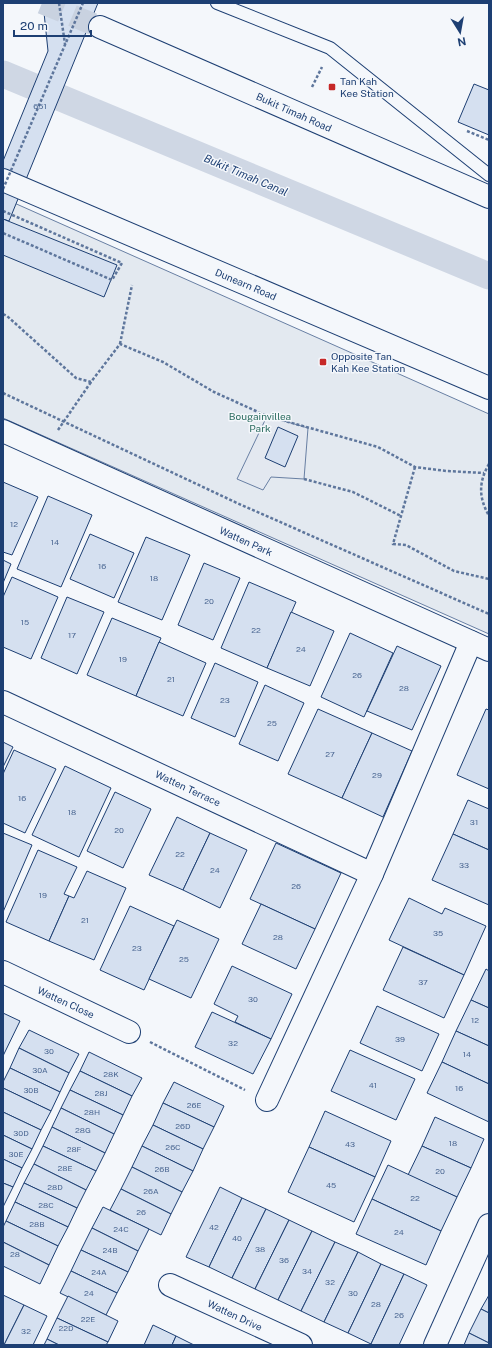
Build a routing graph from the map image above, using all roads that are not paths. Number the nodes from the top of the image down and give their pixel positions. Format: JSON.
{"nodes":[{"id":1,"x":217,"y":3,"type":"edge"},
{"id":2,"x":100,"y":26,"type":"tunnel mouth"},
{"id":3,"x":489,"y":174,"type":"edge"},
{"id":4,"x":3,"y":180,"type":"edge"},
{"id":5,"x":489,"y":197,"type":"edge"},
{"id":6,"x":489,"y":388,"type":"edge"},
{"id":7,"x":3,"y":431,"type":"edge"},
{"id":8,"x":480,"y":646,"type":"edge"},
{"id":9,"x":3,"y":702,"type":"edge"},
{"id":10,"x":372,"y":874,"type":"junction"},
{"id":11,"x":3,"y":972,"type":"edge"},
{"id":12,"x":129,"y":1032,"type":"road end"},
{"id":13,"x":267,"y":1100,"type":"road end"},
{"id":14,"x":489,"y":1225,"type":"edge"},
{"id":15,"x":170,"y":1285,"type":"dead end"},
{"id":16,"x":301,"y":1345,"type":"edge"},
{"id":17,"x":435,"y":1345,"type":"edge"}],
"edges":[{"from":1,"to":3,"type":"lane"},
{"from":2,"to":5,"type":"main road","name":"Bukit Timah Road"},
{"from":4,"to":6,"type":"main road","name":"Dunearn Road"},
{"from":7,"to":8,"type":"main road","name":"Watten Park"},
{"from":8,"to":10,"type":"main road"},
{"from":9,"to":10,"type":"main road","name":"Watten Terrace"},
{"from":10,"to":13,"type":"main road"},
{"from":11,"to":12,"type":"main road","name":"Watten Close"},
{"from":14,"to":17,"type":"main road"},
{"from":15,"to":16,"type":"main road","name":"Watten Drive"}]}
